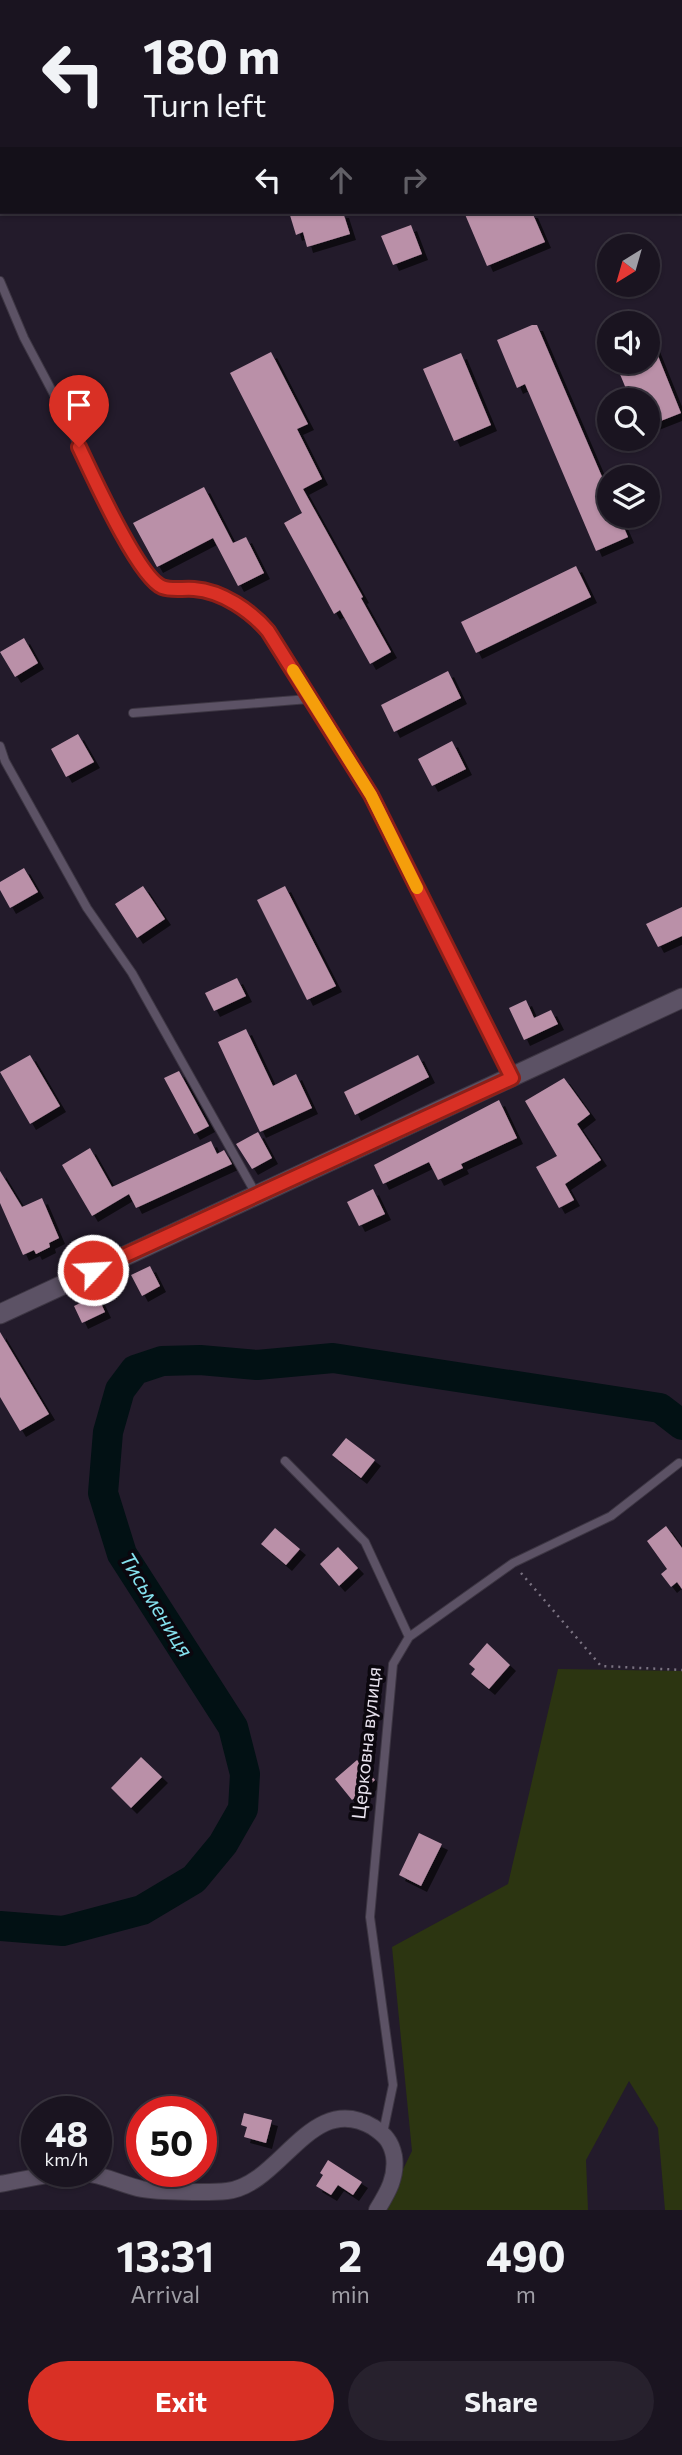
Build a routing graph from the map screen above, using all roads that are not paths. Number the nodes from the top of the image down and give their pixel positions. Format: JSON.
{"nodes":[{"id":1,"x":0,"y":281,"type":"edge"},
{"id":2,"x":309,"y":699,"type":"junction"},
{"id":3,"x":133,"y":713,"type":"dead end"},
{"id":4,"x":0,"y":746,"type":"edge"},
{"id":5,"x":682,"y":998,"type":"edge"},
{"id":6,"x":512,"y":1078,"type":"junction"},
{"id":7,"x":256,"y":1194,"type":"junction"},
{"id":8,"x":0,"y":1314,"type":"edge"},
{"id":9,"x":285,"y":1461,"type":"dead end"},
{"id":10,"x":679,"y":1463,"type":"dead end"},
{"id":11,"x":409,"y":1637,"type":"junction"},
{"id":12,"x":383,"y":2133,"type":"junction"},
{"id":13,"x":0,"y":2184,"type":"edge"},
{"id":14,"x":377,"y":2210,"type":"edge"}],
"edges":[{"from":1,"to":2,"type":"lane"},
{"from":2,"to":3,"type":"lane"},
{"from":2,"to":6,"type":"lane"},
{"from":4,"to":7,"type":"lane"},
{"from":5,"to":6,"type":"main road"},
{"from":6,"to":7,"type":"main road"},
{"from":7,"to":8,"type":"main road"},
{"from":9,"to":11,"type":"lane"},
{"from":10,"to":11,"type":"lane","name":"Церковна вулиця"},
{"from":11,"to":12,"type":"lane","name":"Церковна вулиця"},
{"from":12,"to":13,"type":"street"},
{"from":12,"to":14,"type":"street"}]}
